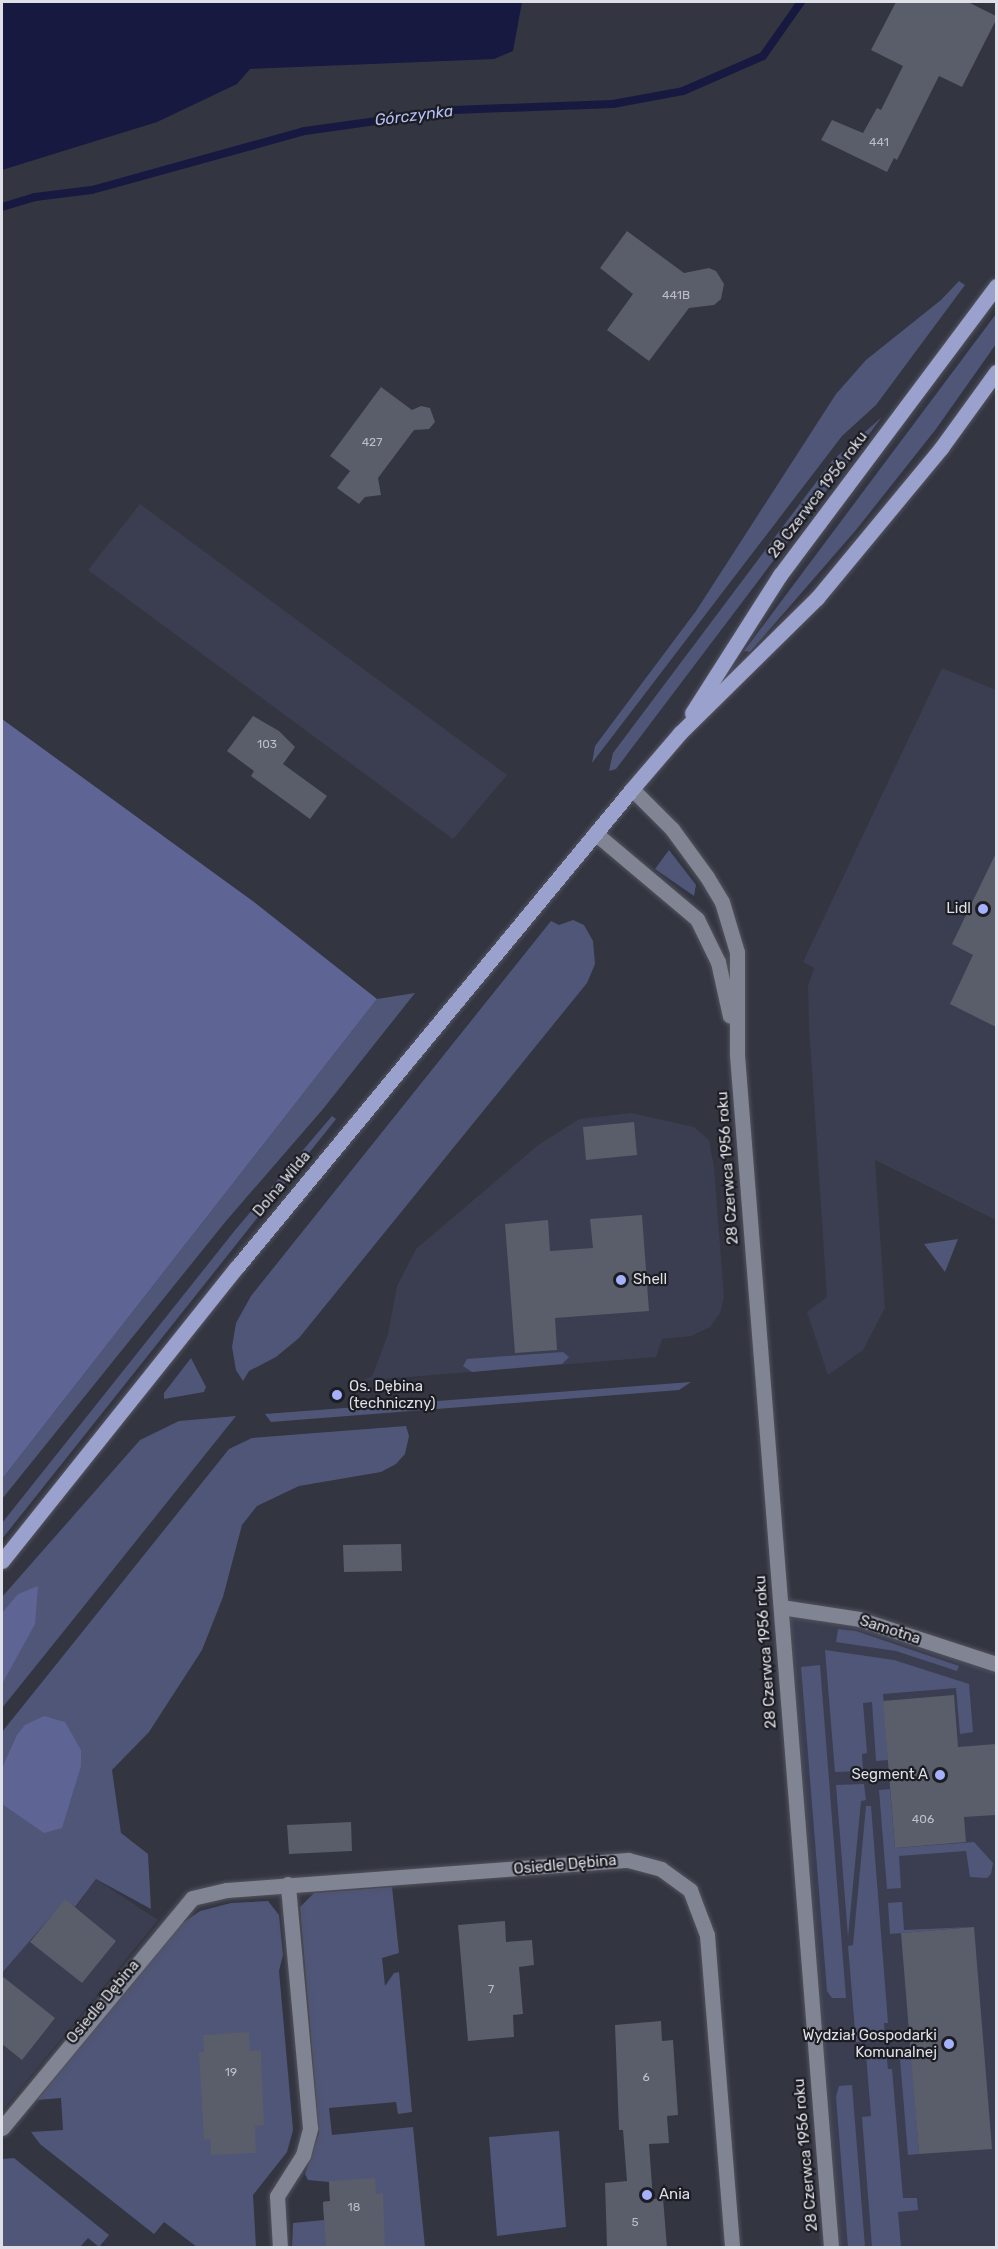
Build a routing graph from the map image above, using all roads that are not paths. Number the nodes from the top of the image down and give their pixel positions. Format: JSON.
{"nodes":[{"id":1,"x":996,"y":286,"type":"edge"},
{"id":2,"x":996,"y":372,"type":"edge"},
{"id":3,"x":680,"y":733,"type":"junction"},
{"id":4,"x":632,"y":789,"type":"junction"},
{"id":5,"x":595,"y":833,"type":"junction"},
{"id":6,"x":737,"y":1055,"type":"junction"},
{"id":7,"x":2,"y":1561,"type":"edge"},
{"id":8,"x":781,"y":1607,"type":"junction"},
{"id":9,"x":996,"y":1664,"type":"edge"},
{"id":10,"x":288,"y":1884,"type":"junction"},
{"id":11,"x":2,"y":2128,"type":"edge"},
{"id":12,"x":280,"y":2247,"type":"edge"},
{"id":13,"x":732,"y":2247,"type":"edge"},
{"id":14,"x":831,"y":2247,"type":"edge"}],
"edges":[{"from":1,"to":3,"type":"main road","name":"28 Czerwca 1956 roku"},
{"from":2,"to":3,"type":"main road","name":"28 Czerwca 1956 roku"},
{"from":3,"to":4,"type":"main road","name":"28 Czerwca 1956 roku"},
{"from":4,"to":5,"type":"main road","name":"28 Czerwca 1956 roku"},
{"from":4,"to":6,"type":"street","name":"28 Czerwca 1956 roku"},
{"from":5,"to":6,"type":"street","name":"28 Czerwca 1956 roku"},
{"from":5,"to":7,"type":"main road","name":"Dolna Wilda"},
{"from":6,"to":8,"type":"street","name":"28 Czerwca 1956 roku"},
{"from":8,"to":9,"type":"street","name":"Samotna"},
{"from":8,"to":14,"type":"street","name":"28 Czerwca 1956 roku"},
{"from":10,"to":11,"type":"street","name":"Osiedle Dębina"},
{"from":10,"to":12,"type":"street"},
{"from":10,"to":13,"type":"street","name":"Osiedle Dębina"}]}
